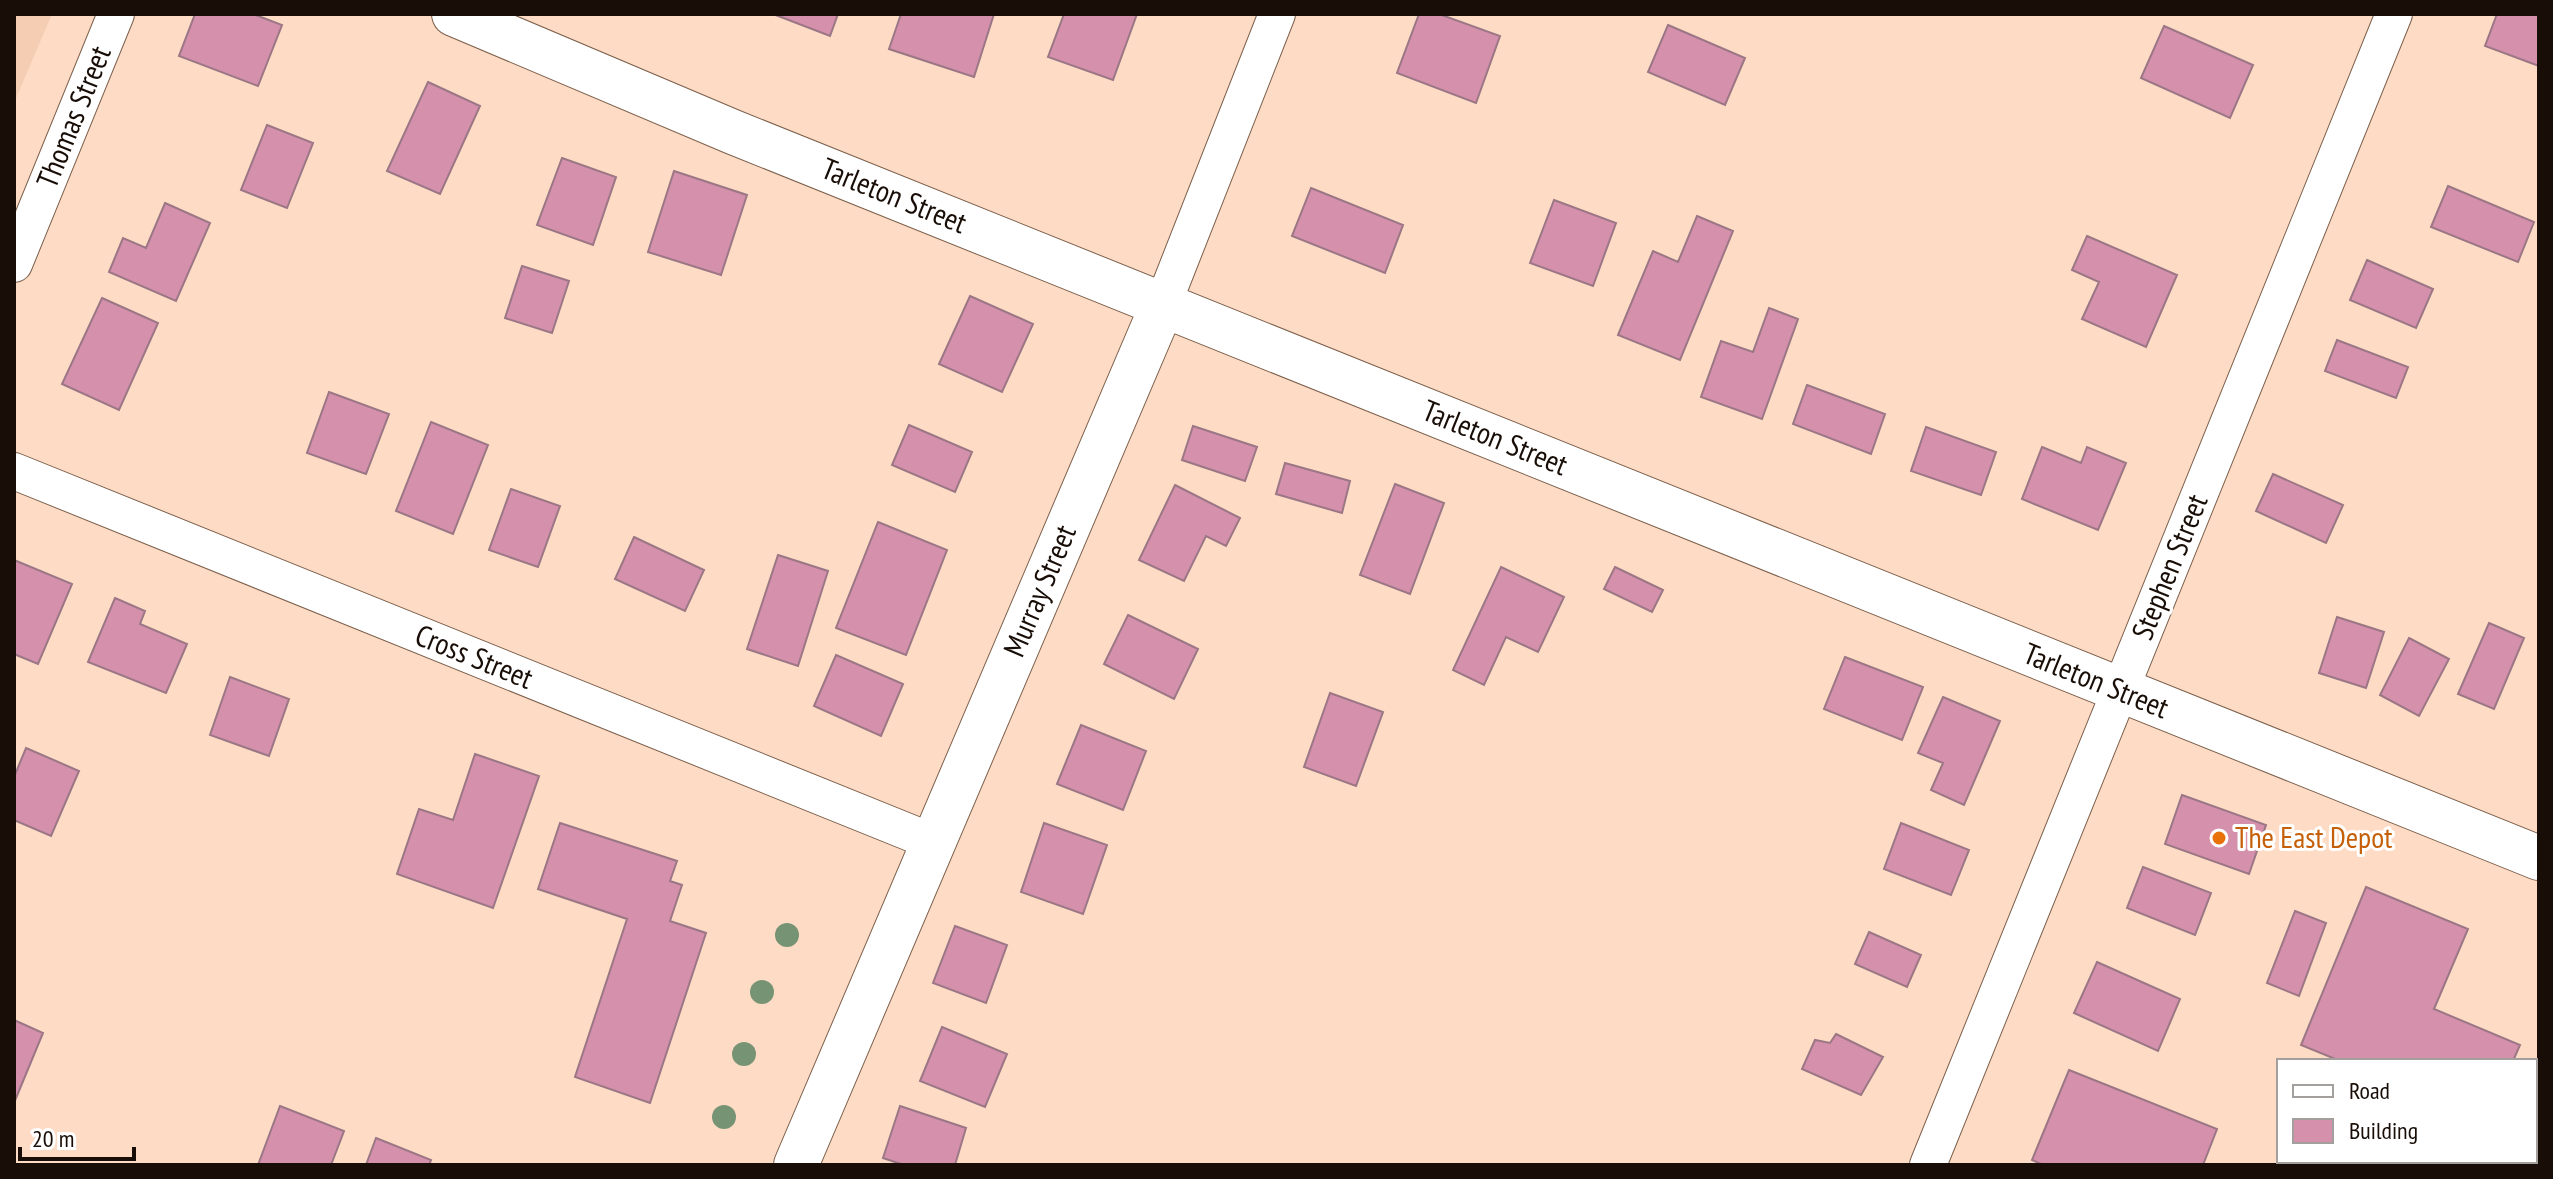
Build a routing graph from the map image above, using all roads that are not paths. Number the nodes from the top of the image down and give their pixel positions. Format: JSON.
{"nodes":[{"id":1,"x":116,"y":14,"type":"edge"},
{"id":2,"x":454,"y":14,"type":"edge"},
{"id":3,"x":1277,"y":14,"type":"edge"},
{"id":4,"x":2394,"y":14,"type":"edge"},
{"id":5,"x":14,"y":264,"type":"edge"},
{"id":6,"x":1163,"y":304,"type":"junction"},
{"id":7,"x":14,"y":471,"type":"edge"},
{"id":8,"x":2120,"y":690,"type":"junction"},
{"id":9,"x":933,"y":842,"type":"junction"},
{"id":10,"x":2539,"y":858,"type":"edge"},
{"id":11,"x":796,"y":1165,"type":"edge"},
{"id":12,"x":1928,"y":1165,"type":"edge"}],
"edges":[{"from":1,"to":5,"type":"street","name":"Thomas Street"},
{"from":2,"to":6,"type":"main road","name":"Tarleton Street"},
{"from":3,"to":6,"type":"street","name":"Murray Street"},
{"from":4,"to":8,"type":"street","name":"Stephen Street"},
{"from":6,"to":8,"type":"main road","name":"Tarleton Street"},
{"from":6,"to":9,"type":"main road","name":"Murray Street"},
{"from":7,"to":9,"type":"street","name":"Cross Street"},
{"from":8,"to":10,"type":"main road","name":"Tarleton Street"},
{"from":8,"to":12,"type":"street","name":"Stephen Street"},
{"from":9,"to":11,"type":"main road","name":"Murray Street"}]}
